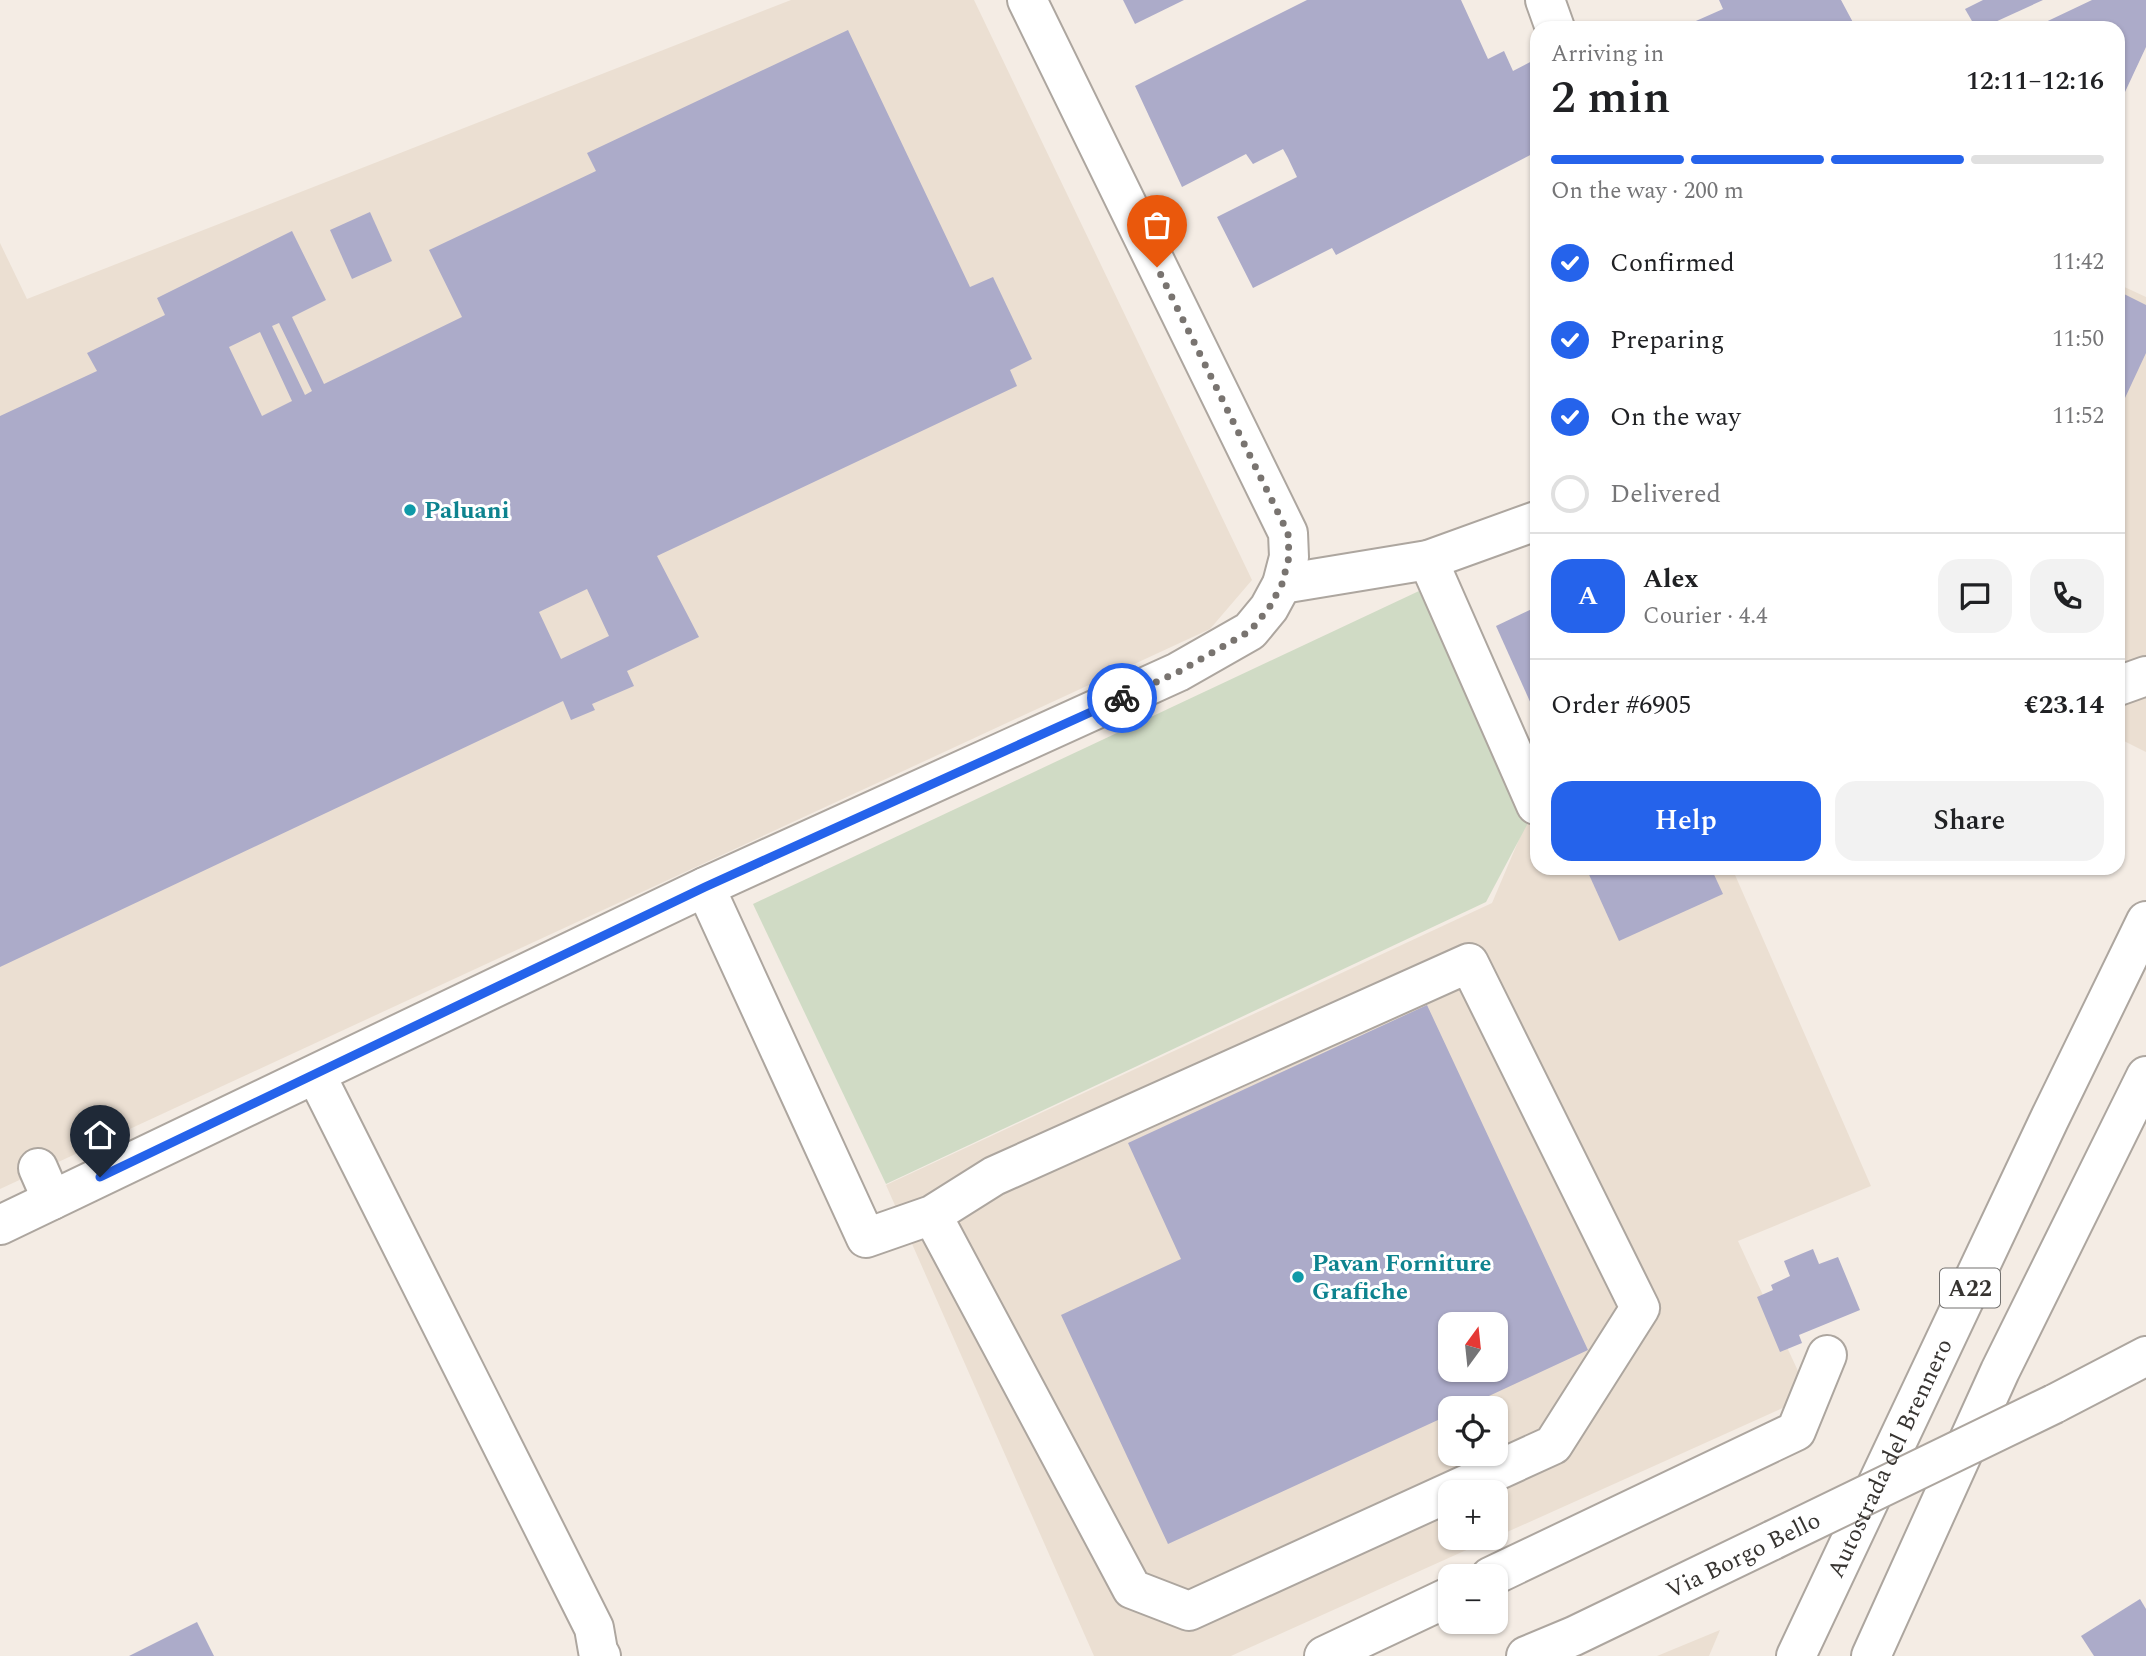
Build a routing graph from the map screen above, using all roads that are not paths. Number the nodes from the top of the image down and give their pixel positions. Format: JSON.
{"nodes":[{"id":1,"x":1027,"y":0,"type":"edge"},
{"id":2,"x":1545,"y":0,"type":"edge"},
{"id":3,"x":1552,"y":21,"type":"edge"},
{"id":4,"x":1530,"y":523,"type":"edge"},
{"id":5,"x":1428,"y":560,"type":"junction"},
{"id":6,"x":1282,"y":584,"type":"junction"},
{"id":7,"x":2146,"y":676,"type":"edge"},
{"id":8,"x":2125,"y":684,"type":"edge"},
{"id":9,"x":1530,"y":791,"type":"edge"},
{"id":10,"x":705,"y":887,"type":"junction"},
{"id":11,"x":2146,"y":921,"type":"edge"},
{"id":12,"x":316,"y":1075,"type":"junction"},
{"id":13,"x":2146,"y":1076,"type":"edge"},
{"id":14,"x":932,"y":1215,"type":"junction"},
{"id":15,"x":0,"y":1225,"type":"edge"},
{"id":16,"x":1827,"y":1355,"type":"dead end"},
{"id":17,"x":2146,"y":1356,"type":"edge"},
{"id":18,"x":1508,"y":1568,"type":"edge"},
{"id":19,"x":1438,"y":1602,"type":"edge"},
{"id":20,"x":601,"y":1656,"type":"edge"},
{"id":21,"x":1324,"y":1656,"type":"edge"},
{"id":22,"x":1526,"y":1656,"type":"edge"},
{"id":23,"x":1796,"y":1656,"type":"edge"},
{"id":24,"x":1871,"y":1656,"type":"edge"}],
"edges":[{"from":1,"to":6,"type":"main road"},
{"from":2,"to":3,"type":"main road"},
{"from":4,"to":5,"type":"main road"},
{"from":5,"to":6,"type":"main road"},
{"from":5,"to":9,"type":"main road"},
{"from":6,"to":10,"type":"main road"},
{"from":7,"to":8,"type":"main road"},
{"from":10,"to":12,"type":"main road"},
{"from":10,"to":14,"type":"main road"},
{"from":11,"to":23,"type":"main road","name":"Autostrada del Brennero","number":"A22"},
{"from":12,"to":15,"type":"main road"},
{"from":12,"to":20,"type":"main road"},
{"from":13,"to":24,"type":"main road","number":"A22"},
{"from":14,"to":14,"type":"main road"},
{"from":16,"to":18,"type":"main road"},
{"from":17,"to":22,"type":"main road","name":"Via Borgo Bello","bridge":true},
{"from":19,"to":21,"type":"main road"}]}
